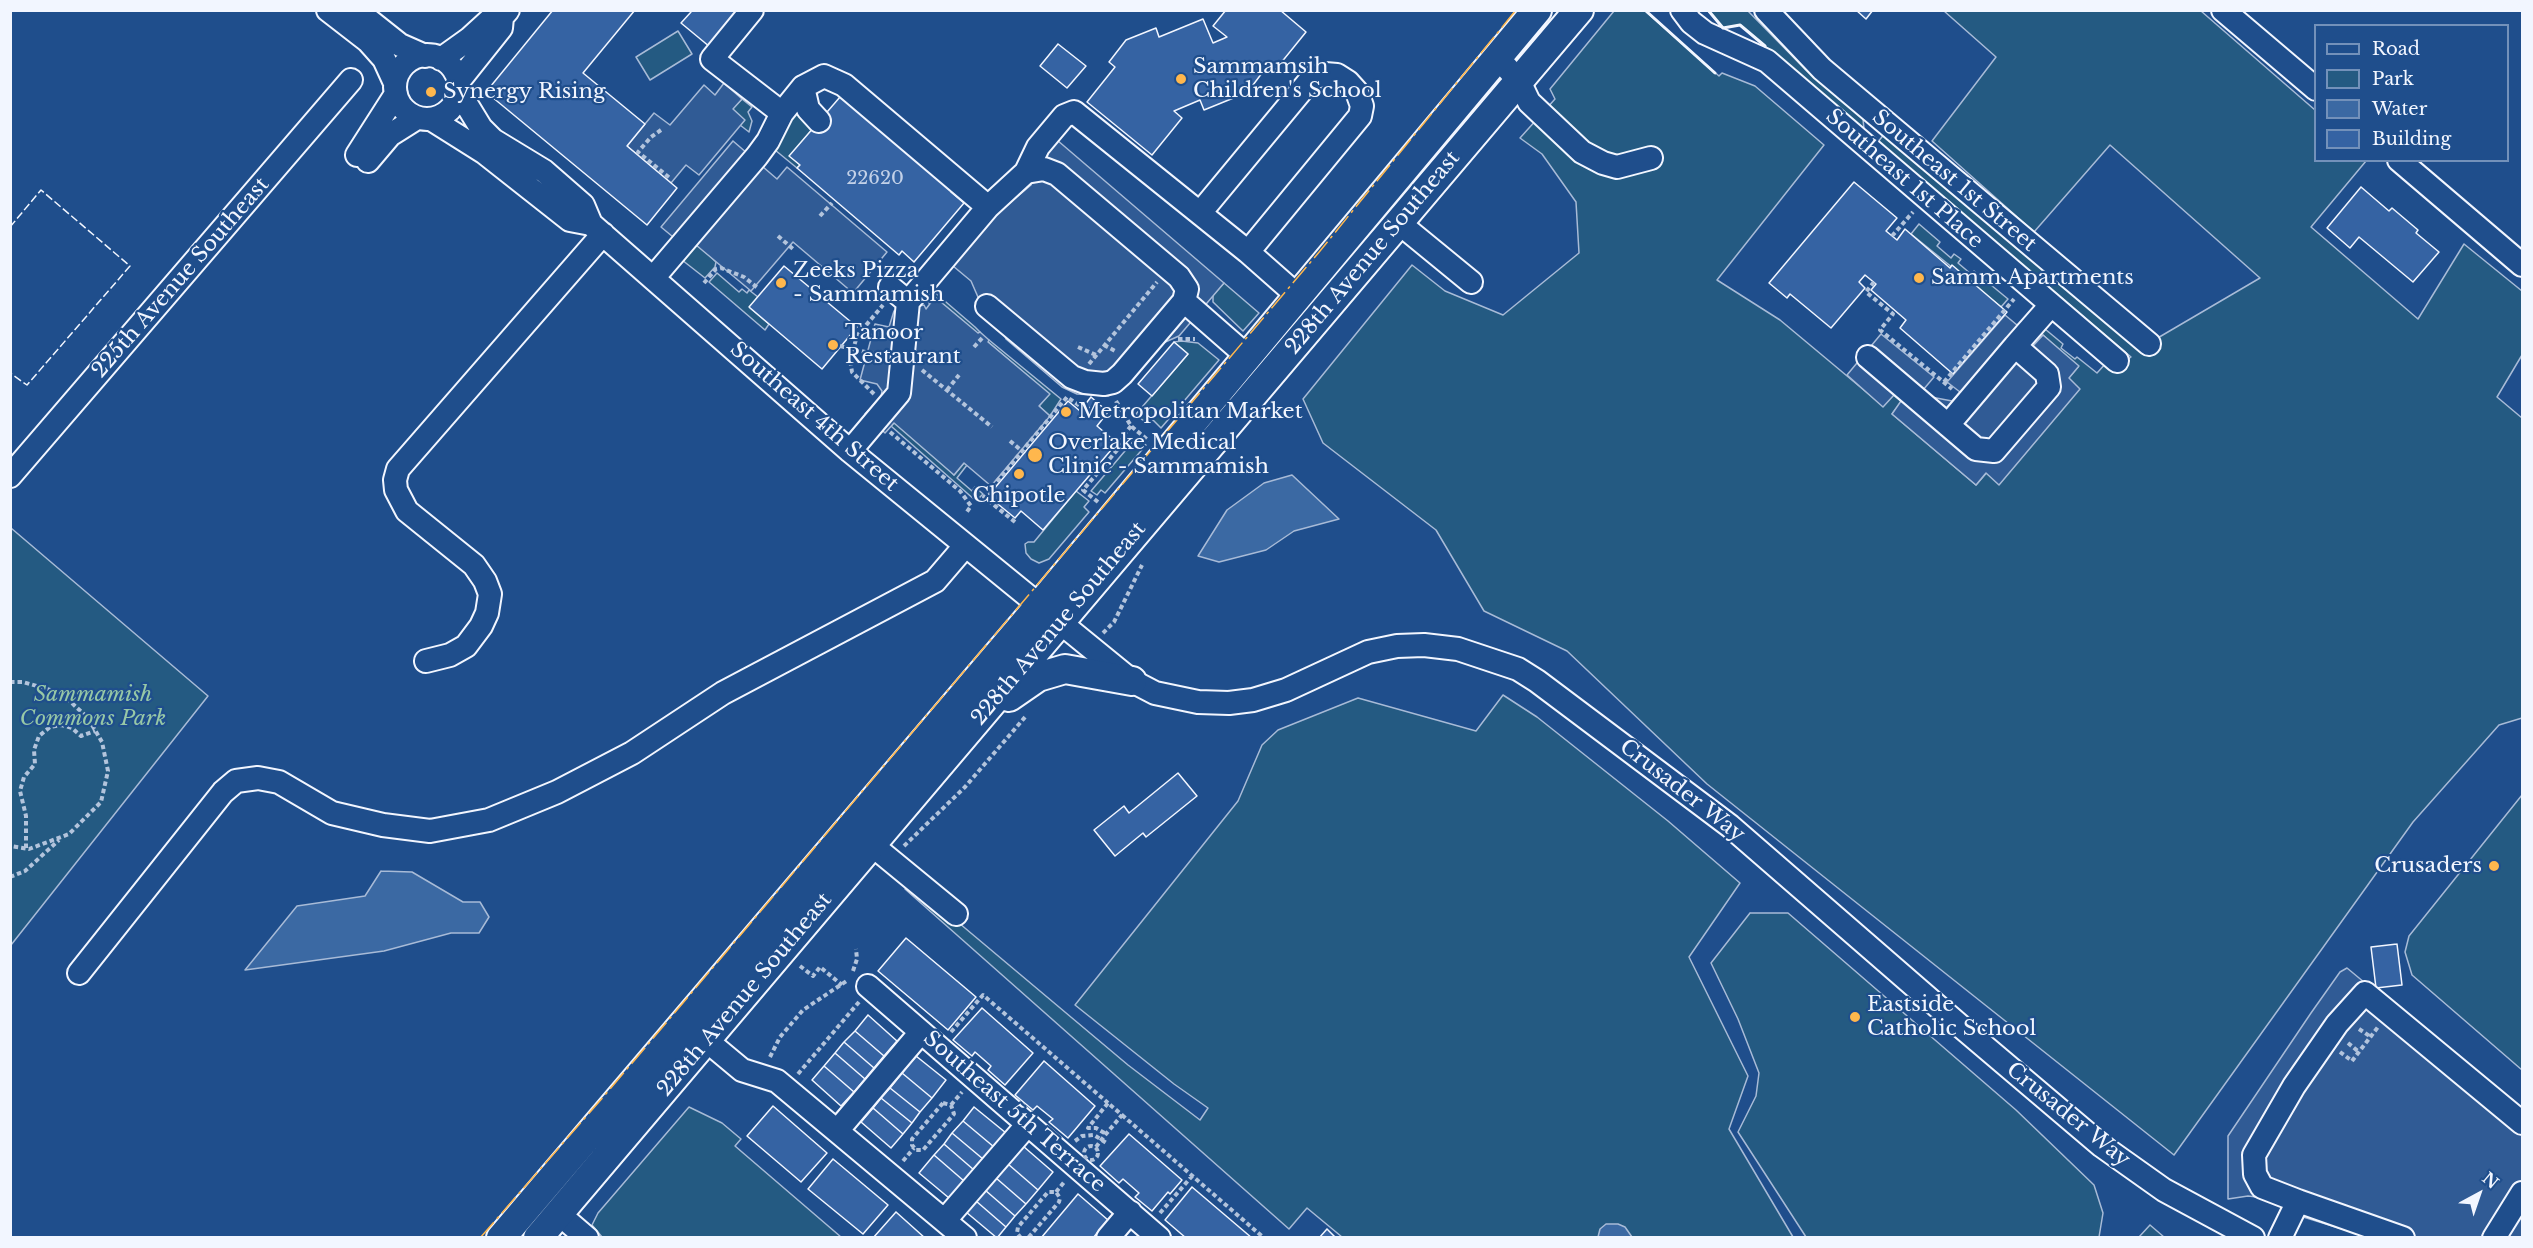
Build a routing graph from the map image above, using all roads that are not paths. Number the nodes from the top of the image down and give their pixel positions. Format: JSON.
{"nodes":[{"id":1,"x":328,"y":10,"type":"edge"},
{"id":2,"x":356,"y":10,"type":"edge"},
{"id":3,"x":752,"y":10,"type":"edge"},
{"id":4,"x":1538,"y":10,"type":"edge"},
{"id":5,"x":1579,"y":10,"type":"edge"},
{"id":6,"x":1683,"y":10,"type":"edge"},
{"id":7,"x":1766,"y":10,"type":"edge"},
{"id":8,"x":2223,"y":10,"type":"edge"},
{"id":9,"x":505,"y":14,"type":"edge"},
{"id":10,"x":433,"y":57,"type":"junction"},
{"id":11,"x":1498,"y":58,"type":"junction"},
{"id":12,"x":351,"y":80,"type":"dead end"},
{"id":13,"x":1519,"y":81,"type":"junction"},
{"id":14,"x":459,"y":87,"type":"junction"},
{"id":15,"x":803,"y":87,"type":"junction"},
{"id":16,"x":2314,"y":87,"type":"edge"},
{"id":17,"x":396,"y":88,"type":"junction"},
{"id":18,"x":782,"y":113,"type":"junction"},
{"id":19,"x":424,"y":118,"type":"junction"},
{"id":20,"x":819,"y":121,"type":"dead end"},
{"id":21,"x":1651,"y":158,"type":"dead end"},
{"id":22,"x":2401,"y":162,"type":"edge"},
{"id":23,"x":1026,"y":172,"type":"junction"},
{"id":24,"x":988,"y":207,"type":"junction"},
{"id":25,"x":1200,"y":213,"type":"junction"},
{"id":26,"x":1399,"y":223,"type":"junction"},
{"id":27,"x":597,"y":229,"type":"junction"},
{"id":28,"x":1248,"y":252,"type":"junction"},
{"id":29,"x":2523,"y":265,"type":"edge"},
{"id":30,"x":654,"y":277,"type":"junction"},
{"id":31,"x":1470,"y":282,"type":"dead end"},
{"id":32,"x":1299,"y":297,"type":"junction"},
{"id":33,"x":1184,"y":302,"type":"junction"},
{"id":34,"x":2051,"y":305,"type":"junction"},
{"id":35,"x":987,"y":306,"type":"dead end"},
{"id":36,"x":2149,"y":344,"type":"dead end"},
{"id":37,"x":2015,"y":346,"type":"junction"},
{"id":38,"x":1248,"y":357,"type":"junction"},
{"id":39,"x":1868,"y":357,"type":"dead end"},
{"id":40,"x":2116,"y":361,"type":"dead end"},
{"id":41,"x":1948,"y":425,"type":"junction"},
{"id":42,"x":850,"y":451,"type":"junction"},
{"id":43,"x":10,"y":476,"type":"edge"},
{"id":44,"x":965,"y":546,"type":"junction"},
{"id":45,"x":1050,"y":614,"type":"junction"},
{"id":46,"x":426,"y":661,"type":"dead end"},
{"id":47,"x":1132,"y":681,"type":"junction"},
{"id":48,"x":954,"y":747,"type":"junction"},
{"id":49,"x":872,"y":845,"type":"junction"},
{"id":50,"x":956,"y":914,"type":"dead end"},
{"id":51,"x":79,"y":973,"type":"dead end"},
{"id":52,"x":869,"y":987,"type":"road end"},
{"id":53,"x":921,"y":1032,"type":"junction"},
{"id":54,"x":706,"y":1040,"type":"junction"},
{"id":55,"x":2523,"y":1123,"type":"edge"},
{"id":56,"x":1028,"y":1124,"type":"junction"},
{"id":57,"x":837,"y":1131,"type":"junction"},
{"id":58,"x":2523,"y":1193,"type":"edge"},
{"id":59,"x":2298,"y":1201,"type":"junction"},
{"id":60,"x":1130,"y":1212,"type":"junction"},
{"id":61,"x":559,"y":1214,"type":"junction"},
{"id":62,"x":945,"y":1220,"type":"junction"},
{"id":63,"x":1153,"y":1232,"type":"edge"},
{"id":64,"x":501,"y":1238,"type":"edge"},
{"id":65,"x":538,"y":1238,"type":"edge"},
{"id":66,"x":587,"y":1238,"type":"edge"},
{"id":67,"x":965,"y":1238,"type":"edge"},
{"id":68,"x":1108,"y":1238,"type":"edge"},
{"id":69,"x":2253,"y":1238,"type":"edge"},
{"id":70,"x":2280,"y":1238,"type":"edge"},
{"id":71,"x":2403,"y":1238,"type":"edge"},
{"id":72,"x":2494,"y":1238,"type":"edge"}],
"edges":[{"from":1,"to":17,"type":"street"},
{"from":2,"to":10,"type":"street"},
{"from":3,"to":18,"type":"street"},
{"from":4,"to":11,"type":"main road","name":"228th Avenue Southeast"},
{"from":5,"to":13,"type":"main road","name":"228th Avenue Southeast"},
{"from":6,"to":34,"type":"street","name":"Southeast 1st Place"},
{"from":7,"to":36,"type":"street","name":"Southeast 1st Street"},
{"from":8,"to":16,"type":"street"},
{"from":9,"to":10,"type":"street"},
{"from":9,"to":14,"type":"street"},
{"from":10,"to":14,"type":"street"},
{"from":10,"to":17,"type":"street"},
{"from":11,"to":13,"type":"street"},
{"from":11,"to":32,"type":"main road","name":"228th Avenue Southeast"},
{"from":12,"to":43,"type":"street","name":"225th Avenue Southeast"},
{"from":13,"to":21,"type":"street"},
{"from":13,"to":26,"type":"main road","name":"228th Avenue Southeast"},
{"from":14,"to":19,"type":"street"},
{"from":14,"to":27,"type":"street","name":"Southeast 4th Street"},
{"from":15,"to":18,"type":"street"},
{"from":15,"to":20,"type":"street"},
{"from":15,"to":24,"type":"street"},
{"from":17,"to":19,"type":"street"},
{"from":17,"to":19,"type":"street"},
{"from":18,"to":30,"type":"street"},
{"from":19,"to":27,"type":"street","name":"Southeast 4th Street"},
{"from":22,"to":29,"type":"street"},
{"from":23,"to":24,"type":"street"},
{"from":23,"to":25,"type":"street"},
{"from":23,"to":33,"type":"street"},
{"from":24,"to":42,"type":"street"},
{"from":25,"to":28,"type":"street"},
{"from":25,"to":28,"type":"street"},
{"from":26,"to":31,"type":"street"},
{"from":26,"to":45,"type":"main road","name":"228th Avenue Southeast"},
{"from":27,"to":30,"type":"street","name":"Southeast 4th Street"},
{"from":27,"to":46,"type":"street"},
{"from":28,"to":32,"type":"street"},
{"from":30,"to":42,"type":"street","name":"Southeast 4th Street"},
{"from":32,"to":38,"type":"main road","name":"228th Avenue Southeast"},
{"from":33,"to":35,"type":"street"},
{"from":33,"to":38,"type":"street"},
{"from":34,"to":37,"type":"street"},
{"from":34,"to":40,"type":"street","name":"Southeast 1st Place"},
{"from":37,"to":41,"type":"street"},
{"from":37,"to":41,"type":"street"},
{"from":38,"to":45,"type":"main road","name":"228th Avenue Southeast"},
{"from":39,"to":41,"type":"street"},
{"from":42,"to":44,"type":"street","name":"Southeast 4th Street"},
{"from":44,"to":45,"type":"street","name":"Southeast 4th Street"},
{"from":44,"to":51,"type":"street"},
{"from":45,"to":47,"type":"street","name":"Crusader Way"},
{"from":45,"to":48,"type":"main road","name":"228th Avenue Southeast"},
{"from":45,"to":64,"type":"main road","name":"228th Avenue Southeast"},
{"from":47,"to":48,"type":"main road"},
{"from":47,"to":69,"type":"street","name":"Crusader Way"},
{"from":48,"to":49,"type":"main road","name":"228th Avenue Southeast"},
{"from":49,"to":50,"type":"street"},
{"from":49,"to":54,"type":"main road","name":"228th Avenue Southeast"},
{"from":52,"to":53,"type":"street","name":"Southeast 5th Terrace"},
{"from":53,"to":56,"type":"street","name":"Southeast 5th Terrace"},
{"from":53,"to":57,"type":"street"},
{"from":54,"to":57,"type":"street"},
{"from":54,"to":61,"type":"main road","name":"228th Avenue Southeast"},
{"from":55,"to":59,"type":"street"},
{"from":56,"to":60,"type":"street","name":"Southeast 5th Terrace"},
{"from":56,"to":62,"type":"street"},
{"from":57,"to":62,"type":"street"},
{"from":58,"to":72,"type":"street"},
{"from":59,"to":70,"type":"street"},
{"from":59,"to":71,"type":"street"},
{"from":60,"to":63,"type":"street","name":"Southeast 5th Terrace"},
{"from":60,"to":68,"type":"street"},
{"from":61,"to":65,"type":"main road","name":"228th Avenue Southeast"},
{"from":61,"to":66,"type":"street"},
{"from":62,"to":67,"type":"street"}]}
